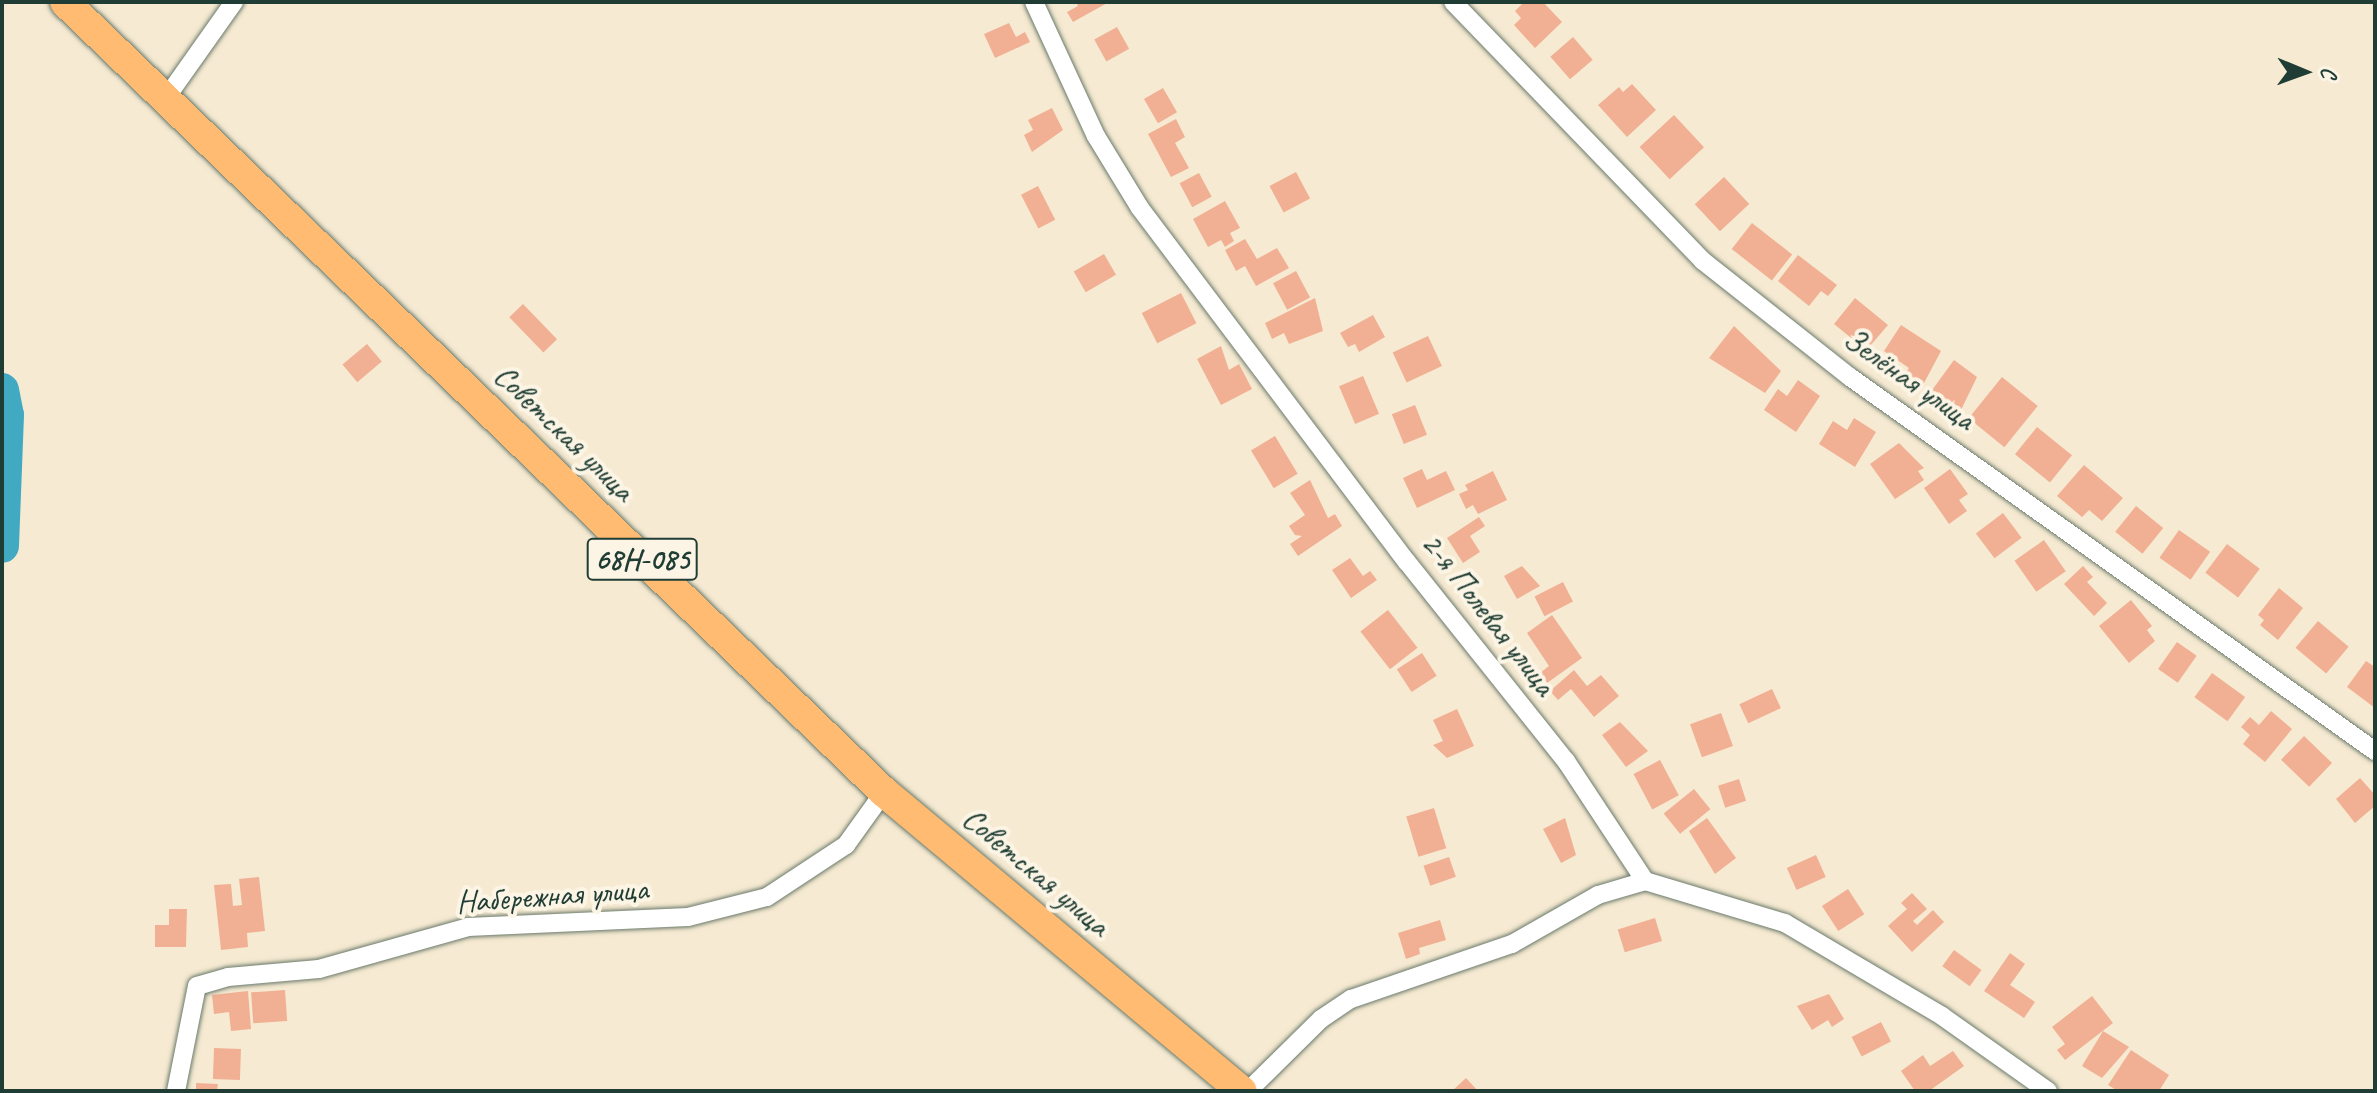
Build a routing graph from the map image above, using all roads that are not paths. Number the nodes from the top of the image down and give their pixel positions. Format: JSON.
{"nodes":[{"id":1,"x":65,"y":2,"type":"edge"},
{"id":2,"x":234,"y":2,"type":"edge"},
{"id":3,"x":1034,"y":2,"type":"edge"},
{"id":4,"x":1453,"y":2,"type":"edge"},
{"id":5,"x":166,"y":98,"type":"junction"},
{"id":6,"x":2375,"y":751,"type":"edge"},
{"id":7,"x":884,"y":792,"type":"junction"},
{"id":8,"x":1645,"y":881,"type":"junction"},
{"id":9,"x":176,"y":1091,"type":"edge"},
{"id":10,"x":1241,"y":1091,"type":"edge"},
{"id":11,"x":1248,"y":1091,"type":"edge"},
{"id":12,"x":2048,"y":1091,"type":"edge"}],
"edges":[{"from":1,"to":5,"type":"main road","name":"Советская улица","number":"68Н-085"},
{"from":2,"to":5,"type":"street"},
{"from":3,"to":8,"type":"street","name":"2-я Полевая улица"},
{"from":4,"to":6,"type":"street","name":"Зелёная улица"},
{"from":5,"to":7,"type":"main road","name":"Советская улица","number":"68Н-085"},
{"from":7,"to":9,"type":"street","name":"Набережная улица"},
{"from":7,"to":10,"type":"main road","name":"Советская улица","number":"68Н-085"},
{"from":8,"to":11,"type":"street"},
{"from":8,"to":12,"type":"street"}]}
